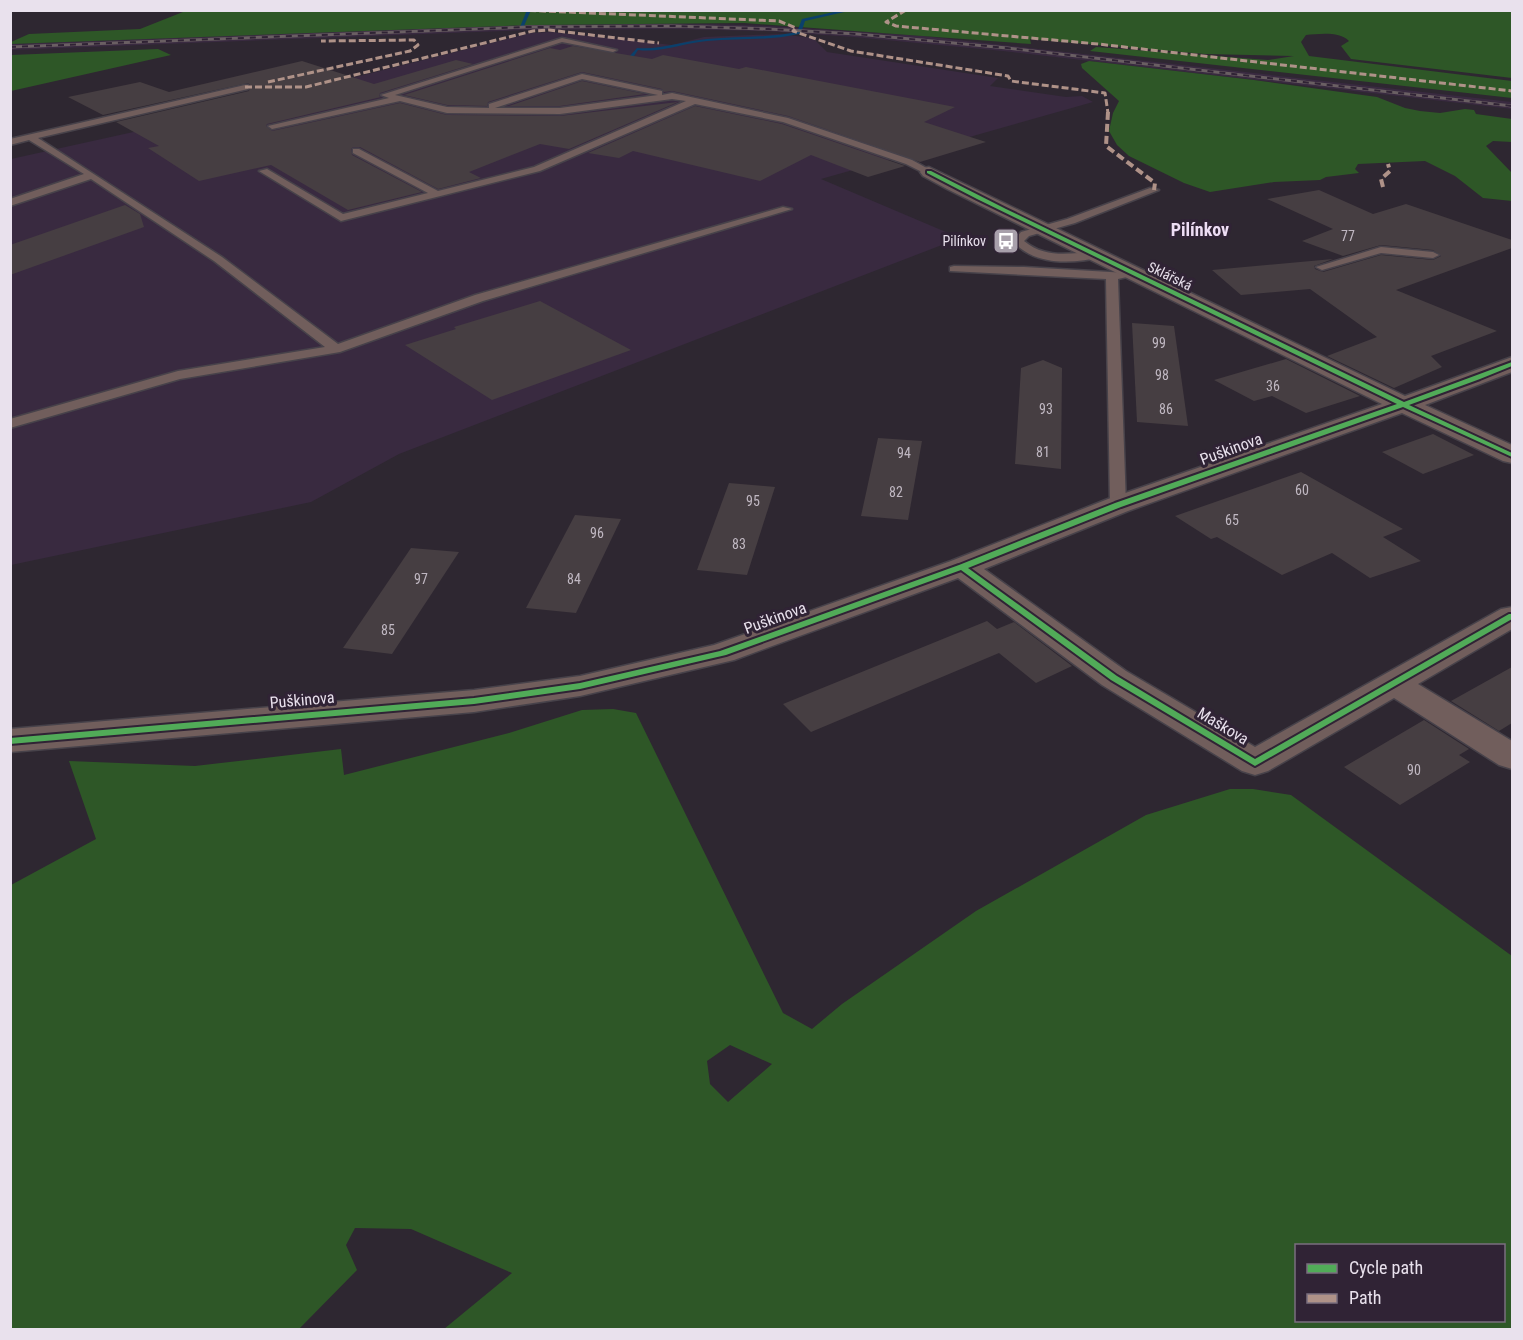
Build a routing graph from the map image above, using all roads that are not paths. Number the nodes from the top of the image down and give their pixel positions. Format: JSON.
{"nodes":[{"id":1,"x":613,"y":50,"type":"dead end"},
{"id":2,"x":245,"y":87,"type":"dead end"},
{"id":3,"x":672,"y":96,"type":"junction"},
{"id":4,"x":400,"y":98,"type":"junction"},
{"id":5,"x":694,"y":100,"type":"junction"},
{"id":6,"x":479,"y":111,"type":"junction"},
{"id":7,"x":272,"y":126,"type":"dead end"},
{"id":8,"x":30,"y":137,"type":"junction"},
{"id":9,"x":10,"y":142,"type":"edge"},
{"id":10,"x":356,"y":151,"type":"dead end"},
{"id":11,"x":264,"y":171,"type":"dead end"},
{"id":12,"x":928,"y":172,"type":"joint"},
{"id":13,"x":92,"y":175,"type":"junction"},
{"id":14,"x":1154,"y":190,"type":"dead end"},
{"id":15,"x":437,"y":194,"type":"junction"},
{"id":16,"x":10,"y":203,"type":"edge"},
{"id":17,"x":787,"y":209,"type":"dead end"},
{"id":18,"x":1040,"y":229,"type":"junction"},
{"id":19,"x":1433,"y":255,"type":"dead end"},
{"id":20,"x":1322,"y":267,"type":"dead end"},
{"id":21,"x":954,"y":269,"type":"dead end"},
{"id":22,"x":1137,"y":274,"type":"junction"},
{"id":23,"x":1112,"y":275,"type":"junction"},
{"id":24,"x":336,"y":349,"type":"junction"},
{"id":25,"x":1512,"y":364,"type":"edge"},
{"id":26,"x":1400,"y":404,"type":"junction"},
{"id":27,"x":10,"y":424,"type":"edge"},
{"id":28,"x":1512,"y":455,"type":"edge"},
{"id":29,"x":1118,"y":505,"type":"junction"},
{"id":30,"x":962,"y":567,"type":"junction"},
{"id":31,"x":1512,"y":616,"type":"edge"},
{"id":32,"x":1395,"y":684,"type":"junction"},
{"id":33,"x":10,"y":741,"type":"edge"},
{"id":34,"x":1512,"y":757,"type":"edge"}],
"edges":[{"from":1,"to":4,"type":"lane"},
{"from":2,"to":8,"type":"lane"},
{"from":3,"to":5,"type":"lane"},
{"from":3,"to":6,"type":"lane"},
{"from":3,"to":6,"type":"lane"},
{"from":4,"to":6,"type":"lane"},
{"from":4,"to":7,"type":"lane"},
{"from":5,"to":12,"type":"lane"},
{"from":5,"to":15,"type":"lane"},
{"from":8,"to":9,"type":"lane"},
{"from":8,"to":13,"type":"lane"},
{"from":10,"to":15,"type":"lane"},
{"from":11,"to":15,"type":"lane"},
{"from":12,"to":18,"type":"street","name":"Sklářská"},
{"from":13,"to":16,"type":"lane"},
{"from":13,"to":24,"type":"lane"},
{"from":14,"to":18,"type":"lane"},
{"from":17,"to":24,"type":"lane"},
{"from":18,"to":22,"type":"street","name":"Sklářská"},
{"from":19,"to":20,"type":"lane"},
{"from":21,"to":23,"type":"lane"},
{"from":22,"to":23,"type":"lane"},
{"from":22,"to":26,"type":"street","name":"Sklářská"},
{"from":23,"to":29,"type":"lane"},
{"from":24,"to":27,"type":"lane"},
{"from":25,"to":26,"type":"street","name":"Puškinova"},
{"from":26,"to":28,"type":"street"},
{"from":26,"to":29,"type":"street","name":"Puškinova"},
{"from":29,"to":30,"type":"street","name":"Puškinova"},
{"from":30,"to":32,"type":"street","name":"Maškova"},
{"from":30,"to":33,"type":"street","name":"Puškinova"},
{"from":31,"to":32,"type":"street","name":"Maškova"},
{"from":32,"to":34,"type":"street"}]}
